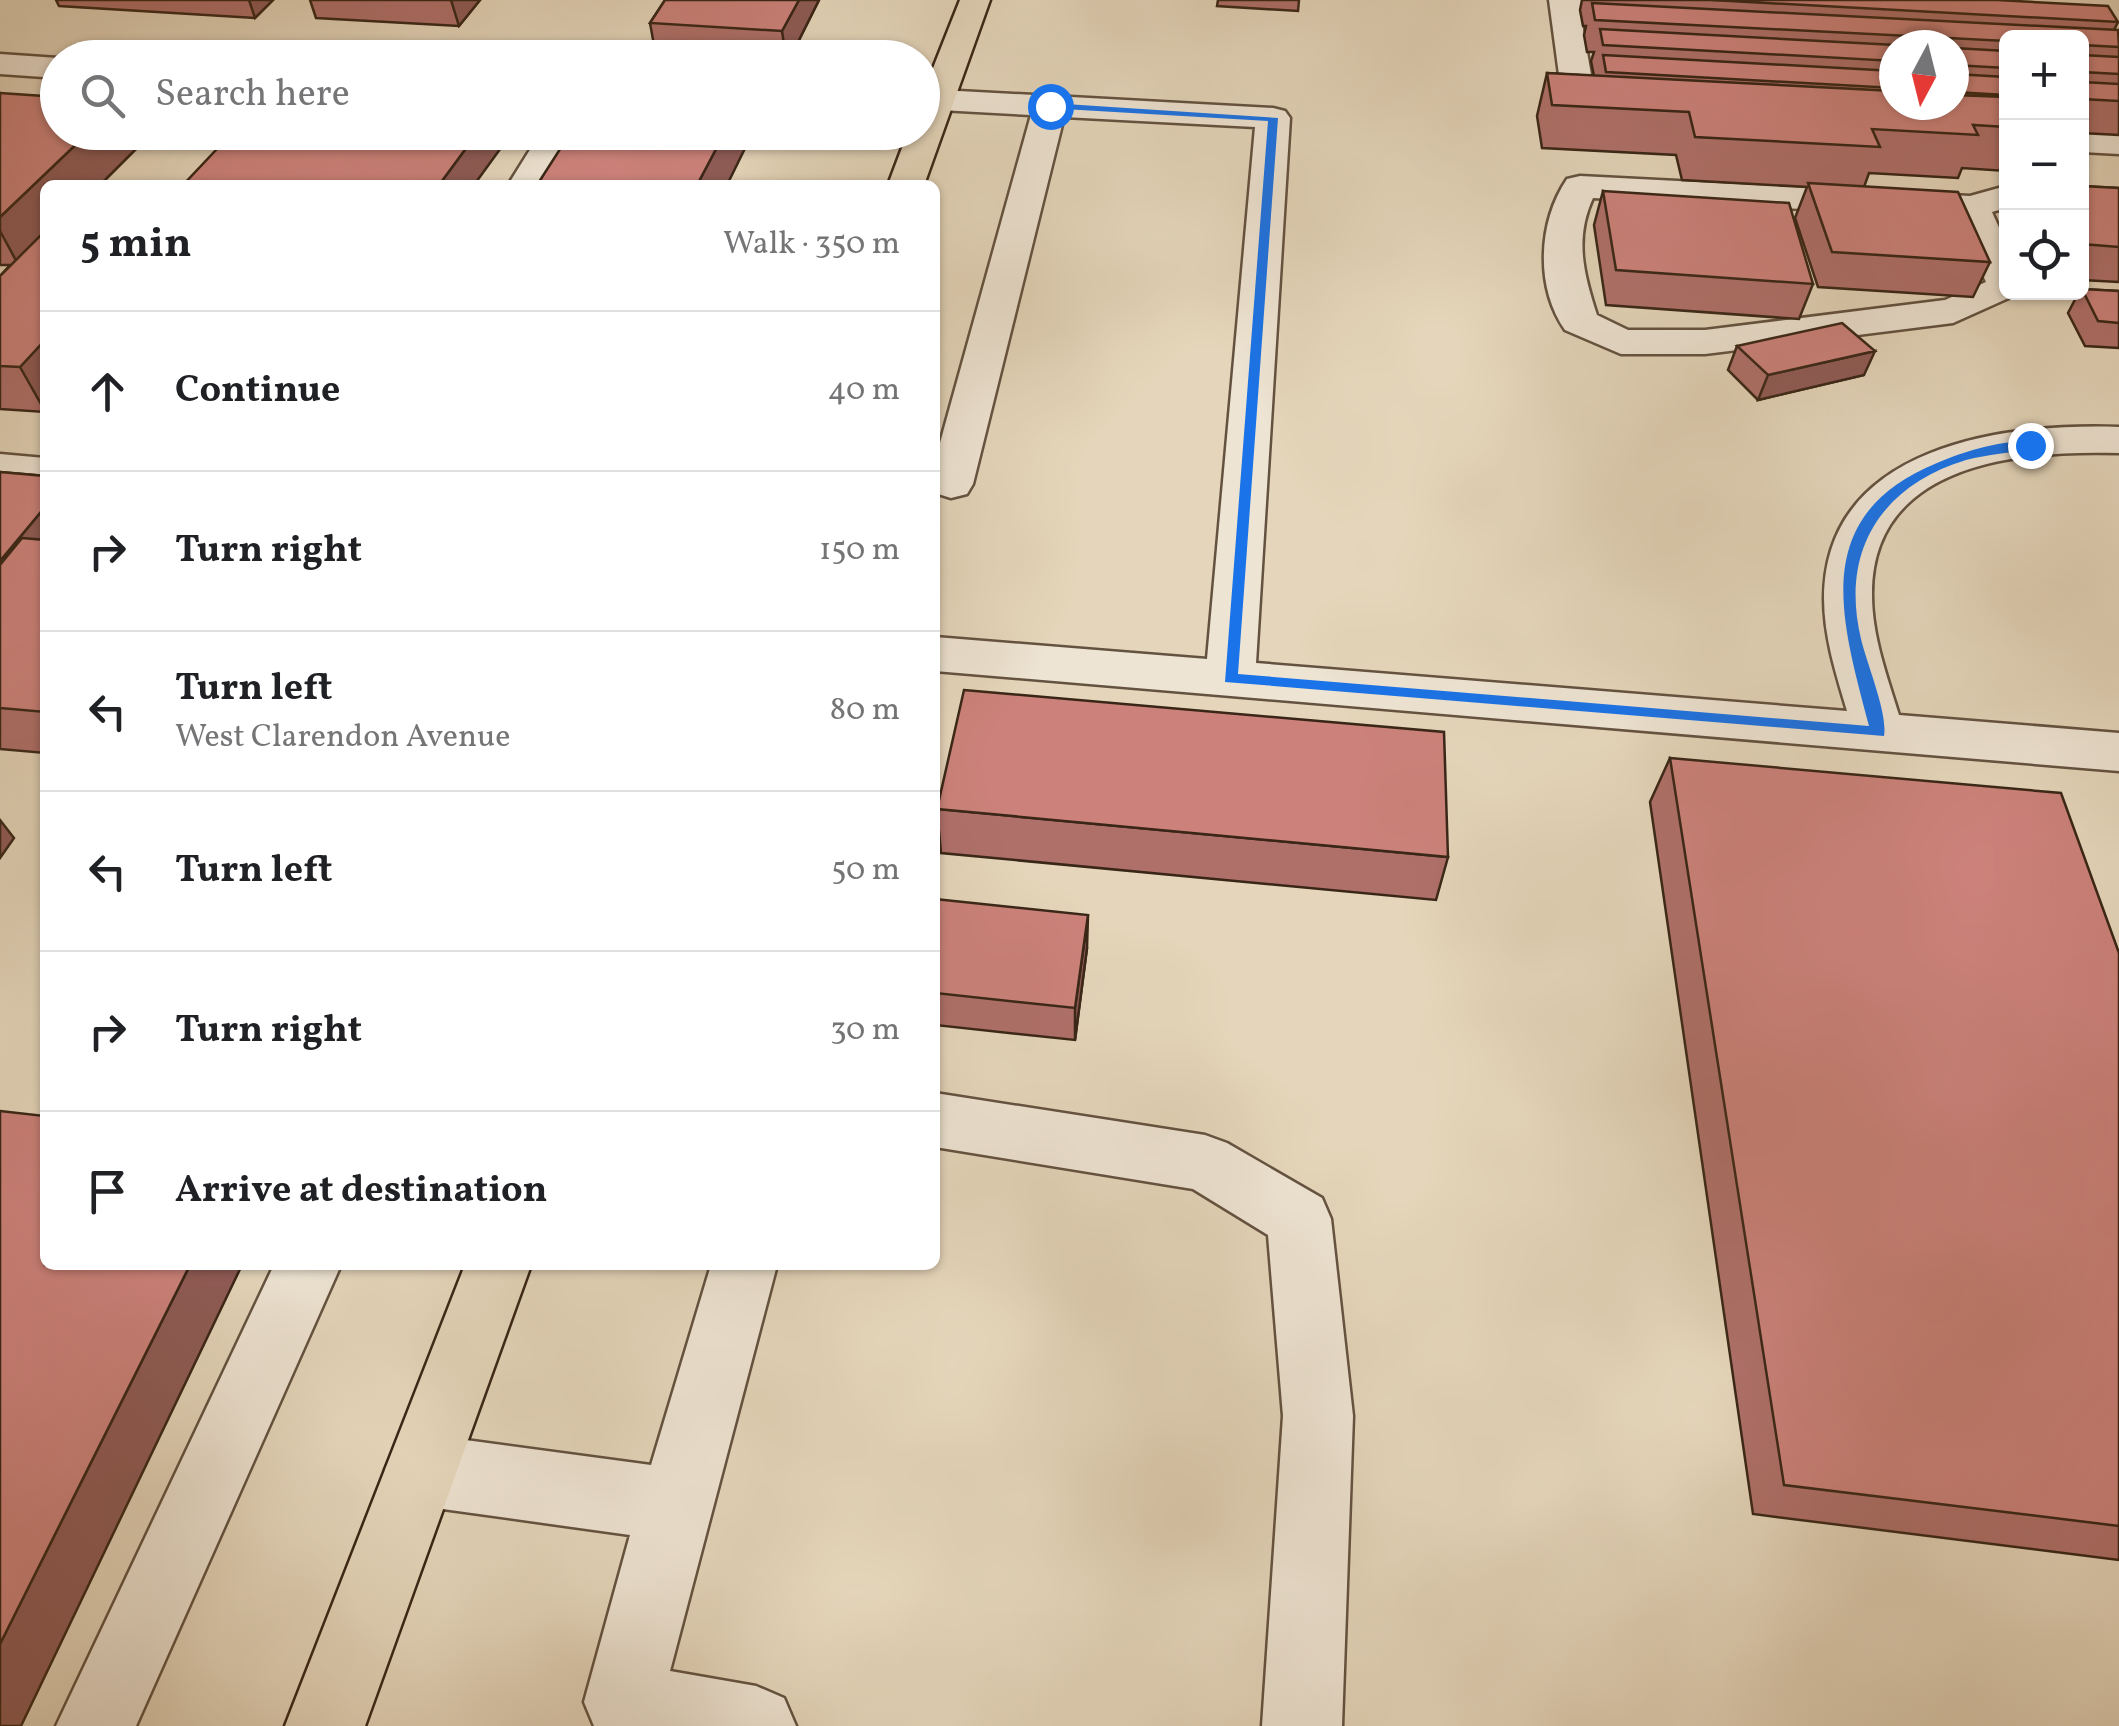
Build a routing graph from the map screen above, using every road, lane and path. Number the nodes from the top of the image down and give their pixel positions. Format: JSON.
{"nodes":[{"id":1,"x":976,"y":0,"type":"edge"},
{"id":2,"x":1561,"y":1,"type":"edge"},
{"id":3,"x":1610,"y":2,"type":"edge"},
{"id":4,"x":1654,"y":4,"type":"edge"},
{"id":5,"x":1690,"y":9,"type":"edge"},
{"id":6,"x":0,"y":64,"type":"edge"},
{"id":7,"x":40,"y":67,"type":"edge"},
{"id":8,"x":940,"y":77,"type":"edge"},
{"id":9,"x":940,"y":100,"type":"edge"},
{"id":10,"x":1050,"y":106,"type":"junction"},
{"id":11,"x":1659,"y":116,"type":"edge"},
{"id":12,"x":2089,"y":142,"type":"edge"},
{"id":13,"x":2119,"y":144,"type":"edge"},
{"id":14,"x":548,"y":150,"type":"edge"},
{"id":15,"x":916,"y":150,"type":"edge"},
{"id":16,"x":529,"y":180,"type":"edge"},
{"id":17,"x":907,"y":180,"type":"edge"},
{"id":18,"x":1989,"y":202,"type":"edge"},
{"id":19,"x":1999,"y":251,"type":"edge"},
{"id":20,"x":1999,"y":288,"type":"edge"},
{"id":21,"x":2119,"y":440,"type":"edge"},
{"id":22,"x":0,"y":468,"type":"edge"},
{"id":23,"x":40,"y":472,"type":"edge"},
{"id":24,"x":951,"y":484,"type":"dead end"},
{"id":25,"x":940,"y":654,"type":"edge"},
{"id":26,"x":1230,"y":678,"type":"junction"},
{"id":27,"x":1878,"y":732,"type":"junction"},
{"id":28,"x":2119,"y":752,"type":"edge"},
{"id":29,"x":940,"y":1121,"type":"edge"},
{"id":30,"x":306,"y":1270,"type":"edge"},
{"id":31,"x":496,"y":1270,"type":"edge"},
{"id":32,"x":743,"y":1270,"type":"edge"},
{"id":33,"x":422,"y":1470,"type":"junction"},
{"id":34,"x":674,"y":1505,"type":"junction"},
{"id":35,"x":612,"y":1714,"type":"edge"},
{"id":36,"x":96,"y":1726,"type":"edge"},
{"id":37,"x":324,"y":1726,"type":"edge"},
{"id":38,"x":756,"y":1726,"type":"edge"},
{"id":39,"x":1302,"y":1726,"type":"edge"}],
"edges":[{"from":1,"to":8,"type":"main road"},
{"from":2,"to":3,"type":"street"},
{"from":2,"to":11,"type":"street"},
{"from":3,"to":4,"type":"street"},
{"from":4,"to":5,"type":"street"},
{"from":6,"to":7,"type":"street"},
{"from":9,"to":10,"type":"street"},
{"from":10,"to":24,"type":"street"},
{"from":10,"to":26,"type":"street"},
{"from":12,"to":13,"type":"street"},
{"from":14,"to":16,"type":"street"},
{"from":15,"to":17,"type":"main road"},
{"from":18,"to":19,"type":"street"},
{"from":18,"to":20,"type":"street"},
{"from":21,"to":27,"type":"street"},
{"from":22,"to":23,"type":"street"},
{"from":25,"to":26,"type":"street"},
{"from":26,"to":27,"type":"street"},
{"from":27,"to":28,"type":"street"},
{"from":29,"to":39,"type":"street"},
{"from":30,"to":36,"type":"street"},
{"from":31,"to":33,"type":"main road"},
{"from":32,"to":34,"type":"street"},
{"from":33,"to":34,"type":"street"},
{"from":33,"to":37,"type":"main road"},
{"from":34,"to":35,"type":"street"},
{"from":35,"to":38,"type":"street"}]}
